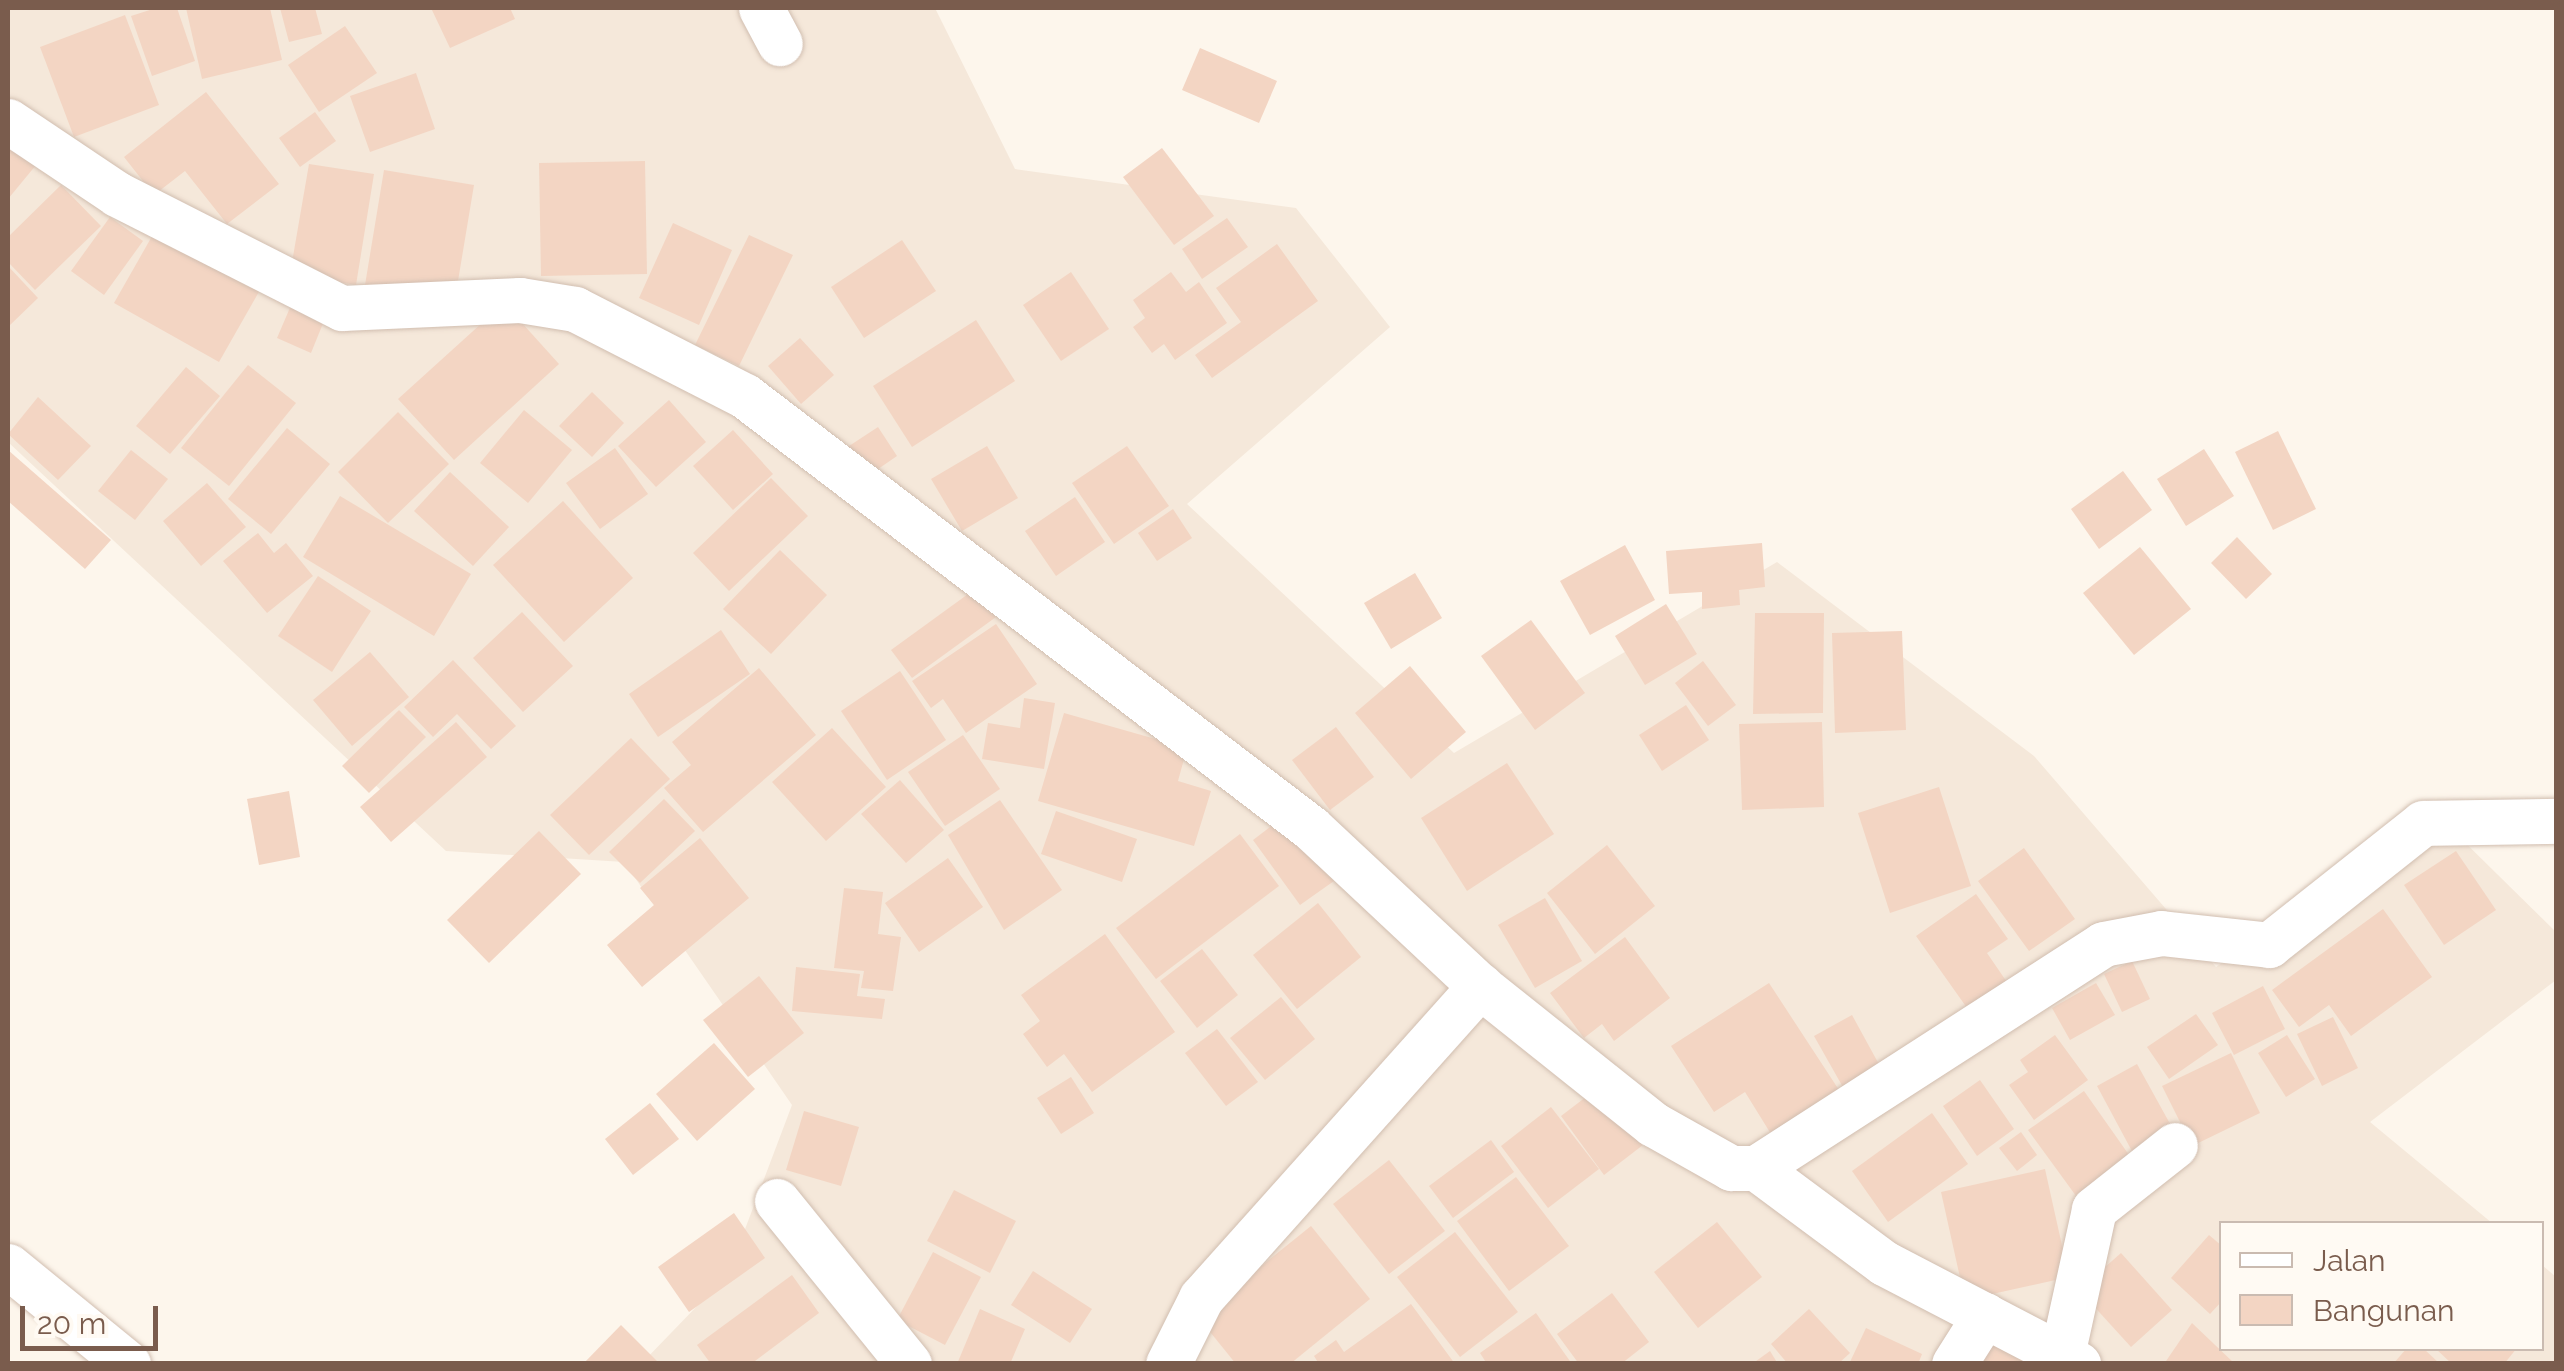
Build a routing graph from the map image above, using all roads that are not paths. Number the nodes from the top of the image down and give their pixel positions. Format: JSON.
{"nodes":[{"id":1,"x":8,"y":121,"type":"edge"},
{"id":2,"x":2556,"y":821,"type":"edge"},
{"id":3,"x":1480,"y":986,"type":"junction"},
{"id":4,"x":2175,"y":1145,"type":"dead end"},
{"id":5,"x":1756,"y":1168,"type":"junction"},
{"id":6,"x":777,"y":1201,"type":"dead end"},
{"id":7,"x":8,"y":1266,"type":"edge"},
{"id":8,"x":1985,"y":1316,"type":"junction"},
{"id":9,"x":2070,"y":1359,"type":"edge"},
{"id":10,"x":128,"y":1364,"type":"edge"},
{"id":11,"x":908,"y":1364,"type":"edge"},
{"id":12,"x":1168,"y":1364,"type":"edge"},
{"id":13,"x":1954,"y":1364,"type":"edge"}],
"edges":[{"from":1,"to":3,"type":"street"},
{"from":2,"to":5,"type":"street"},
{"from":3,"to":5,"type":"street"},
{"from":3,"to":12,"type":"street"},
{"from":4,"to":9,"type":"street"},
{"from":5,"to":8,"type":"street"},
{"from":6,"to":11,"type":"street"},
{"from":7,"to":10,"type":"street"},
{"from":8,"to":9,"type":"street"},
{"from":8,"to":13,"type":"street"}]}
